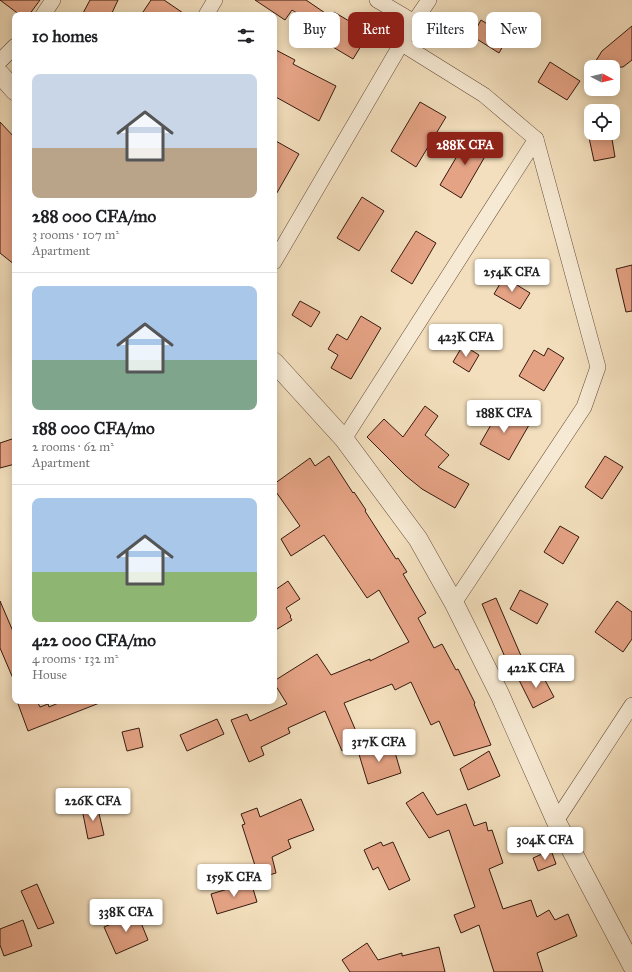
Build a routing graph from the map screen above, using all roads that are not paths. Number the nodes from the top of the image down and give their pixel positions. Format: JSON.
{"nodes":[{"id":1,"x":54,"y":0,"type":"edge"},
{"id":2,"x":215,"y":0,"type":"edge"},
{"id":3,"x":377,"y":0,"type":"edge"},
{"id":4,"x":429,"y":0,"type":"edge"},
{"id":5,"x":45,"y":12,"type":"edge"},
{"id":6,"x":208,"y":12,"type":"edge"},
{"id":7,"x":421,"y":12,"type":"edge"},
{"id":8,"x":412,"y":21,"type":"edge"},
{"id":9,"x":412,"y":26,"type":"edge"},
{"id":10,"x":404,"y":40,"type":"edge"},
{"id":11,"x":404,"y":45,"type":"edge"},
{"id":12,"x":400,"y":48,"type":"edge"},
{"id":13,"x":12,"y":49,"type":"edge"},
{"id":14,"x":0,"y":61,"type":"edge"},
{"id":15,"x":0,"y":74,"type":"edge"},
{"id":16,"x":12,"y":88,"type":"edge"},
{"id":17,"x":536,"y":139,"type":"junction"},
{"id":18,"x":277,"y":257,"type":"edge"},
{"id":19,"x":277,"y":365,"type":"edge"},
{"id":20,"x":344,"y":439,"type":"junction"},
{"id":21,"x":454,"y":603,"type":"junction"},
{"id":22,"x":632,"y":705,"type":"edge"},
{"id":23,"x":556,"y":821,"type":"junction"},
{"id":24,"x":632,"y":965,"type":"edge"}],
"edges":[{"from":1,"to":5,"type":"street"},
{"from":2,"to":6,"type":"street"},
{"from":3,"to":8,"type":"street"},
{"from":4,"to":7,"type":"street"},
{"from":9,"to":10,"type":"street"},
{"from":11,"to":17,"type":"street"},
{"from":12,"to":18,"type":"street"},
{"from":13,"to":14,"type":"street"},
{"from":15,"to":16,"type":"street"},
{"from":17,"to":20,"type":"street"},
{"from":17,"to":21,"type":"street"},
{"from":19,"to":20,"type":"street"},
{"from":20,"to":21,"type":"street"},
{"from":21,"to":23,"type":"street"},
{"from":22,"to":23,"type":"street"},
{"from":23,"to":24,"type":"street"}]}
